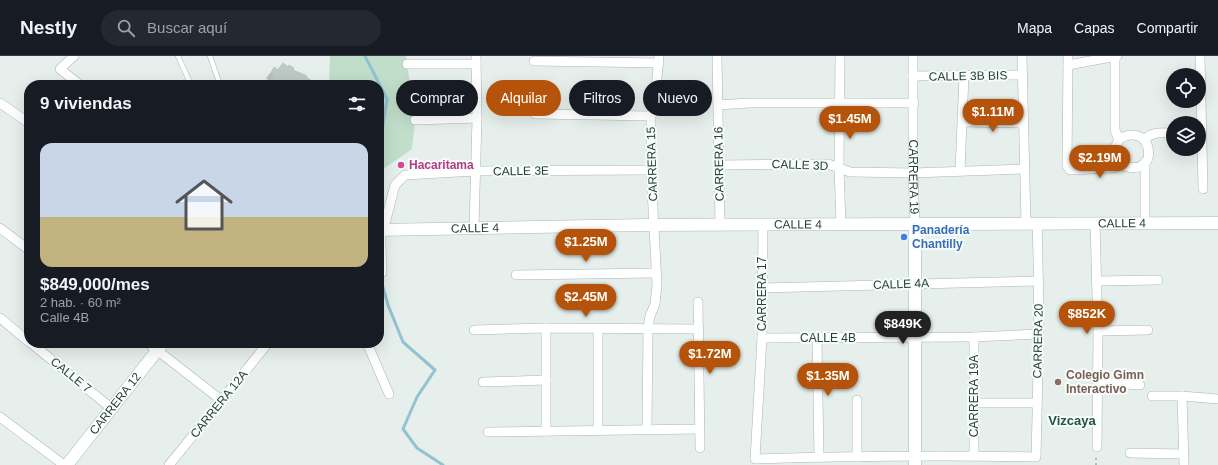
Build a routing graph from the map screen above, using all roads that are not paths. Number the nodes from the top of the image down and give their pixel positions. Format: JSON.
{"nodes":[{"id":1,"x":74,"y":56,"type":"edge"},
{"id":2,"x":178,"y":56,"type":"edge"},
{"id":3,"x":210,"y":56,"type":"edge"},
{"id":4,"x":717,"y":56,"type":"edge"},
{"id":5,"x":840,"y":56,"type":"edge"},
{"id":6,"x":913,"y":56,"type":"edge"},
{"id":7,"x":1022,"y":56,"type":"edge"},
{"id":8,"x":1116,"y":56,"type":"edge"},
{"id":9,"x":1200,"y":56,"type":"edge"},
{"id":10,"x":476,"y":60,"type":"edge"},
{"id":11,"x":659,"y":60,"type":"edge"},
{"id":12,"x":1068,"y":60,"type":"edge"},
{"id":13,"x":534,"y":61,"type":"dead end"},
{"id":14,"x":407,"y":64,"type":"dead end"},
{"id":15,"x":1023,"y":75,"type":"junction"},
{"id":16,"x":913,"y":76,"type":"junction"},
{"id":17,"x":964,"y":76,"type":"junction"},
{"id":18,"x":74,"y":80,"type":"edge"},
{"id":19,"x":189,"y":80,"type":"edge"},
{"id":20,"x":218,"y":80,"type":"edge"},
{"id":21,"x":657,"y":80,"type":"edge"},
{"id":22,"x":840,"y":102,"type":"junction"},
{"id":23,"x":0,"y":103,"type":"edge"},
{"id":24,"x":914,"y":103,"type":"junction"},
{"id":25,"x":718,"y":105,"type":"junction"},
{"id":26,"x":561,"y":114,"type":"edge"},
{"id":27,"x":643,"y":116,"type":"edge"},
{"id":28,"x":651,"y":116,"type":"edge"},
{"id":29,"x":1201,"y":116,"type":"edge"},
{"id":30,"x":477,"y":118,"type":"junction"},
{"id":31,"x":24,"y":120,"type":"edge"},
{"id":32,"x":415,"y":120,"type":"dead end"},
{"id":33,"x":963,"y":122,"type":"junction"},
{"id":34,"x":1023,"y":123,"type":"junction"},
{"id":35,"x":1166,"y":133,"type":"edge"},
{"id":36,"x":1119,"y":140,"type":"junction"},
{"id":37,"x":1144,"y":140,"type":"junction"},
{"id":38,"x":1202,"y":156,"type":"edge"},
{"id":39,"x":1145,"y":162,"type":"junction"},
{"id":40,"x":1119,"y":163,"type":"junction"},
{"id":41,"x":719,"y":165,"type":"junction"},
{"id":42,"x":839,"y":168,"type":"junction"},
{"id":43,"x":1024,"y":169,"type":"junction"},
{"id":44,"x":652,"y":170,"type":"junction"},
{"id":45,"x":960,"y":170,"type":"junction"},
{"id":46,"x":476,"y":171,"type":"junction"},
{"id":47,"x":913,"y":172,"type":"junction"},
{"id":48,"x":1203,"y":189,"type":"dead end"},
{"id":49,"x":384,"y":220,"type":"edge"},
{"id":50,"x":1095,"y":223,"type":"junction"},
{"id":51,"x":1145,"y":223,"type":"junction"},
{"id":52,"x":1218,"y":223,"type":"edge"},
{"id":53,"x":720,"y":224,"type":"junction"},
{"id":54,"x":763,"y":224,"type":"junction"},
{"id":55,"x":841,"y":224,"type":"junction"},
{"id":56,"x":915,"y":224,"type":"junction"},
{"id":57,"x":1031,"y":224,"type":"junction"},
{"id":58,"x":655,"y":225,"type":"junction"},
{"id":59,"x":474,"y":228,"type":"junction"},
{"id":60,"x":384,"y":230,"type":"edge"},
{"id":61,"x":2,"y":233,"type":"edge"},
{"id":62,"x":24,"y":247,"type":"edge"},
{"id":63,"x":656,"y":273,"type":"junction"},
{"id":64,"x":516,"y":274,"type":"dead end"},
{"id":65,"x":1158,"y":280,"type":"dead end"},
{"id":66,"x":1039,"y":281,"type":"junction"},
{"id":67,"x":1096,"y":281,"type":"junction"},
{"id":68,"x":915,"y":284,"type":"junction"},
{"id":69,"x":762,"y":288,"type":"junction"},
{"id":70,"x":698,"y":302,"type":"dead end"},
{"id":71,"x":0,"y":318,"type":"edge"},
{"id":72,"x":546,"y":328,"type":"junction"},
{"id":73,"x":648,"y":328,"type":"junction"},
{"id":74,"x":598,"y":329,"type":"junction"},
{"id":75,"x":699,"y":329,"type":"junction"},
{"id":76,"x":474,"y":330,"type":"dead end"},
{"id":77,"x":1148,"y":330,"type":"dead end"},
{"id":78,"x":1098,"y":332,"type":"junction"},
{"id":79,"x":1039,"y":334,"type":"junction"},
{"id":80,"x":974,"y":336,"type":"junction"},
{"id":81,"x":24,"y":337,"type":"edge"},
{"id":82,"x":915,"y":337,"type":"junction"},
{"id":83,"x":762,"y":338,"type":"junction"},
{"id":84,"x":816,"y":338,"type":"junction"},
{"id":85,"x":37,"y":348,"type":"edge"},
{"id":86,"x":154,"y":348,"type":"edge"},
{"id":87,"x":160,"y":348,"type":"edge"},
{"id":88,"x":264,"y":348,"type":"edge"},
{"id":89,"x":369,"y":348,"type":"edge"},
{"id":90,"x":546,"y":380,"type":"junction"},
{"id":91,"x":483,"y":382,"type":"dead end"},
{"id":92,"x":1098,"y":382,"type":"junction"},
{"id":93,"x":1140,"y":385,"type":"dead end"},
{"id":94,"x":389,"y":394,"type":"dead end"},
{"id":95,"x":1152,"y":396,"type":"dead end"},
{"id":96,"x":1182,"y":396,"type":"junction"},
{"id":97,"x":1218,"y":399,"type":"edge"},
{"id":98,"x":221,"y":400,"type":"junction"},
{"id":99,"x":857,"y":400,"type":"dead end"},
{"id":100,"x":974,"y":403,"type":"junction"},
{"id":101,"x":1037,"y":403,"type":"junction"},
{"id":102,"x":111,"y":408,"type":"junction"},
{"id":103,"x":0,"y":417,"type":"edge"},
{"id":104,"x":648,"y":429,"type":"junction"},
{"id":105,"x":700,"y":429,"type":"junction"},
{"id":106,"x":598,"y":430,"type":"junction"},
{"id":107,"x":546,"y":431,"type":"junction"},
{"id":108,"x":488,"y":432,"type":"dead end"},
{"id":109,"x":1097,"y":447,"type":"dead end"},
{"id":110,"x":700,"y":448,"type":"dead end"},
{"id":111,"x":1130,"y":453,"type":"dead end"},
{"id":112,"x":1184,"y":454,"type":"junction"},
{"id":113,"x":974,"y":456,"type":"junction"},
{"id":114,"x":819,"y":457,"type":"junction"},
{"id":115,"x":857,"y":457,"type":"junction"},
{"id":116,"x":915,"y":461,"type":"edge"},
{"id":117,"x":64,"y":465,"type":"edge"},
{"id":118,"x":67,"y":465,"type":"edge"},
{"id":119,"x":169,"y":465,"type":"edge"},
{"id":120,"x":1184,"y":465,"type":"edge"}],
"edges":[{"from":1,"to":18,"type":"street"},
{"from":2,"to":19,"type":"lane"},
{"from":3,"to":20,"type":"lane"},
{"from":4,"to":25,"type":"street","name":"CARRERA 16"},
{"from":5,"to":22,"type":"street"},
{"from":6,"to":16,"type":"street","name":"CARRERA 19"},
{"from":7,"to":15,"type":"street","name":"CARRERA 20"},
{"from":8,"to":12,"type":"street"},
{"from":8,"to":36,"type":"street"},
{"from":9,"to":29,"type":"street"},
{"from":10,"to":14,"type":"street"},
{"from":10,"to":30,"type":"street"},
{"from":11,"to":13,"type":"street"},
{"from":11,"to":21,"type":"street","name":"CARRERA 15"},
{"from":12,"to":40,"type":"street"},
{"from":15,"to":17,"type":"street","name":"CALLE 3B BIS"},
{"from":15,"to":34,"type":"street","name":"CARRERA 20"},
{"from":16,"to":17,"type":"street","name":"CALLE 3B BIS"},
{"from":16,"to":24,"type":"street","name":"CARRERA 19"},
{"from":17,"to":33,"type":"street"},
{"from":22,"to":24,"type":"street"},
{"from":22,"to":25,"type":"street"},
{"from":22,"to":42,"type":"street"},
{"from":23,"to":31,"type":"street"},
{"from":24,"to":47,"type":"street","name":"CARRERA 19"},
{"from":25,"to":41,"type":"street","name":"CARRERA 16"},
{"from":26,"to":27,"type":"street"},
{"from":28,"to":44,"type":"street","name":"CARRERA 15"},
{"from":30,"to":32,"type":"street"},
{"from":30,"to":46,"type":"street"},
{"from":33,"to":34,"type":"street"},
{"from":33,"to":45,"type":"street"},
{"from":34,"to":43,"type":"street","name":"CARRERA 20"},
{"from":35,"to":37,"type":"street"},
{"from":36,"to":37,"type":"street"},
{"from":36,"to":40,"type":"street"},
{"from":37,"to":39,"type":"street"},
{"from":38,"to":48,"type":"street"},
{"from":39,"to":40,"type":"street"},
{"from":39,"to":51,"type":"street"},
{"from":41,"to":42,"type":"street","name":"CALLE 3D"},
{"from":41,"to":53,"type":"street","name":"CARRERA 16"},
{"from":42,"to":47,"type":"street","name":"CALLE 3D"},
{"from":42,"to":55,"type":"street"},
{"from":43,"to":45,"type":"street","name":"CALLE 3D"},
{"from":43,"to":57,"type":"street","name":"CARRERA 20"},
{"from":44,"to":46,"type":"street","name":"CALLE 3E"},
{"from":44,"to":58,"type":"street","name":"CARRERA 15"},
{"from":45,"to":47,"type":"street","name":"CALLE 3D"},
{"from":46,"to":49,"type":"street","name":"CALLE 3E"},
{"from":46,"to":59,"type":"street"},
{"from":47,"to":56,"type":"street","name":"CARRERA 19"},
{"from":50,"to":51,"type":"street","name":"CALLE 4"},
{"from":50,"to":57,"type":"street","name":"CALLE 4"},
{"from":50,"to":67,"type":"street"},
{"from":51,"to":52,"type":"street","name":"CALLE 4"},
{"from":53,"to":54,"type":"street","name":"CALLE 4"},
{"from":53,"to":58,"type":"street","name":"CALLE 4"},
{"from":54,"to":55,"type":"street","name":"CALLE 4"},
{"from":54,"to":69,"type":"street","name":"CARRERA 17"},
{"from":55,"to":56,"type":"street","name":"CALLE 4"},
{"from":56,"to":57,"type":"street","name":"CALLE 4"},
{"from":56,"to":68,"type":"street","name":"CARRERA 19"},
{"from":57,"to":66,"type":"street","name":"CARRERA 20"},
{"from":58,"to":59,"type":"street","name":"CALLE 4"},
{"from":58,"to":63,"type":"street","name":"CARRERA 15"},
{"from":59,"to":60,"type":"street","name":"CALLE 4"},
{"from":61,"to":62,"type":"street"},
{"from":63,"to":64,"type":"street"},
{"from":63,"to":73,"type":"street","name":"CARRERA 15"},
{"from":65,"to":67,"type":"street"},
{"from":66,"to":68,"type":"street","name":"CALLE 4A"},
{"from":66,"to":79,"type":"street","name":"CARRERA 20"},
{"from":67,"to":78,"type":"street"},
{"from":68,"to":69,"type":"street","name":"CALLE 4A"},
{"from":68,"to":82,"type":"street","name":"CARRERA 19"},
{"from":69,"to":83,"type":"street","name":"CARRERA 17"},
{"from":70,"to":75,"type":"street"},
{"from":71,"to":81,"type":"street","name":"CALLE 7"},
{"from":72,"to":74,"type":"street"},
{"from":72,"to":76,"type":"street"},
{"from":72,"to":90,"type":"street"},
{"from":73,"to":74,"type":"street"},
{"from":73,"to":75,"type":"street"},
{"from":73,"to":104,"type":"street","name":"CARRERA 15"},
{"from":74,"to":106,"type":"street"},
{"from":75,"to":105,"type":"street"},
{"from":77,"to":78,"type":"street"},
{"from":78,"to":92,"type":"street"},
{"from":79,"to":80,"type":"street","name":"CALLE 4B"},
{"from":79,"to":101,"type":"street","name":"CARRERA 20"},
{"from":80,"to":82,"type":"street","name":"CALLE 4B"},
{"from":80,"to":100,"type":"street","name":"CARRERA 19A"},
{"from":82,"to":84,"type":"street","name":"CALLE 4B"},
{"from":82,"to":116,"type":"street","name":"CARRERA 19"},
{"from":83,"to":84,"type":"street","name":"CALLE 4B"},
{"from":83,"to":114,"type":"street","name":"CARRERA 17"},
{"from":84,"to":114,"type":"street"},
{"from":85,"to":102,"type":"street","name":"CALLE 7"},
{"from":86,"to":102,"type":"street","name":"CARRERA 12"},
{"from":87,"to":98,"type":"street"},
{"from":88,"to":98,"type":"street","name":"CARRERA 12A"},
{"from":89,"to":94,"type":"street"},
{"from":90,"to":91,"type":"street"},
{"from":90,"to":107,"type":"street"},
{"from":92,"to":93,"type":"street"},
{"from":92,"to":109,"type":"street"},
{"from":95,"to":96,"type":"street"},
{"from":96,"to":97,"type":"street"},
{"from":96,"to":112,"type":"street"},
{"from":98,"to":119,"type":"street","name":"CARRERA 12A"},
{"from":99,"to":115,"type":"street"},
{"from":100,"to":101,"type":"street"},
{"from":100,"to":113,"type":"street","name":"CARRERA 19A"},
{"from":101,"to":113,"type":"street","name":"CARRERA 20"},
{"from":102,"to":118,"type":"street","name":"CARRERA 12"},
{"from":103,"to":117,"type":"street"},
{"from":104,"to":105,"type":"street"},
{"from":104,"to":106,"type":"street"},
{"from":105,"to":110,"type":"street"},
{"from":106,"to":107,"type":"street"},
{"from":107,"to":108,"type":"street"},
{"from":111,"to":112,"type":"street"},
{"from":112,"to":120,"type":"street"},
{"from":113,"to":116,"type":"street"},
{"from":114,"to":115,"type":"street"},
{"from":115,"to":116,"type":"street"}]}
